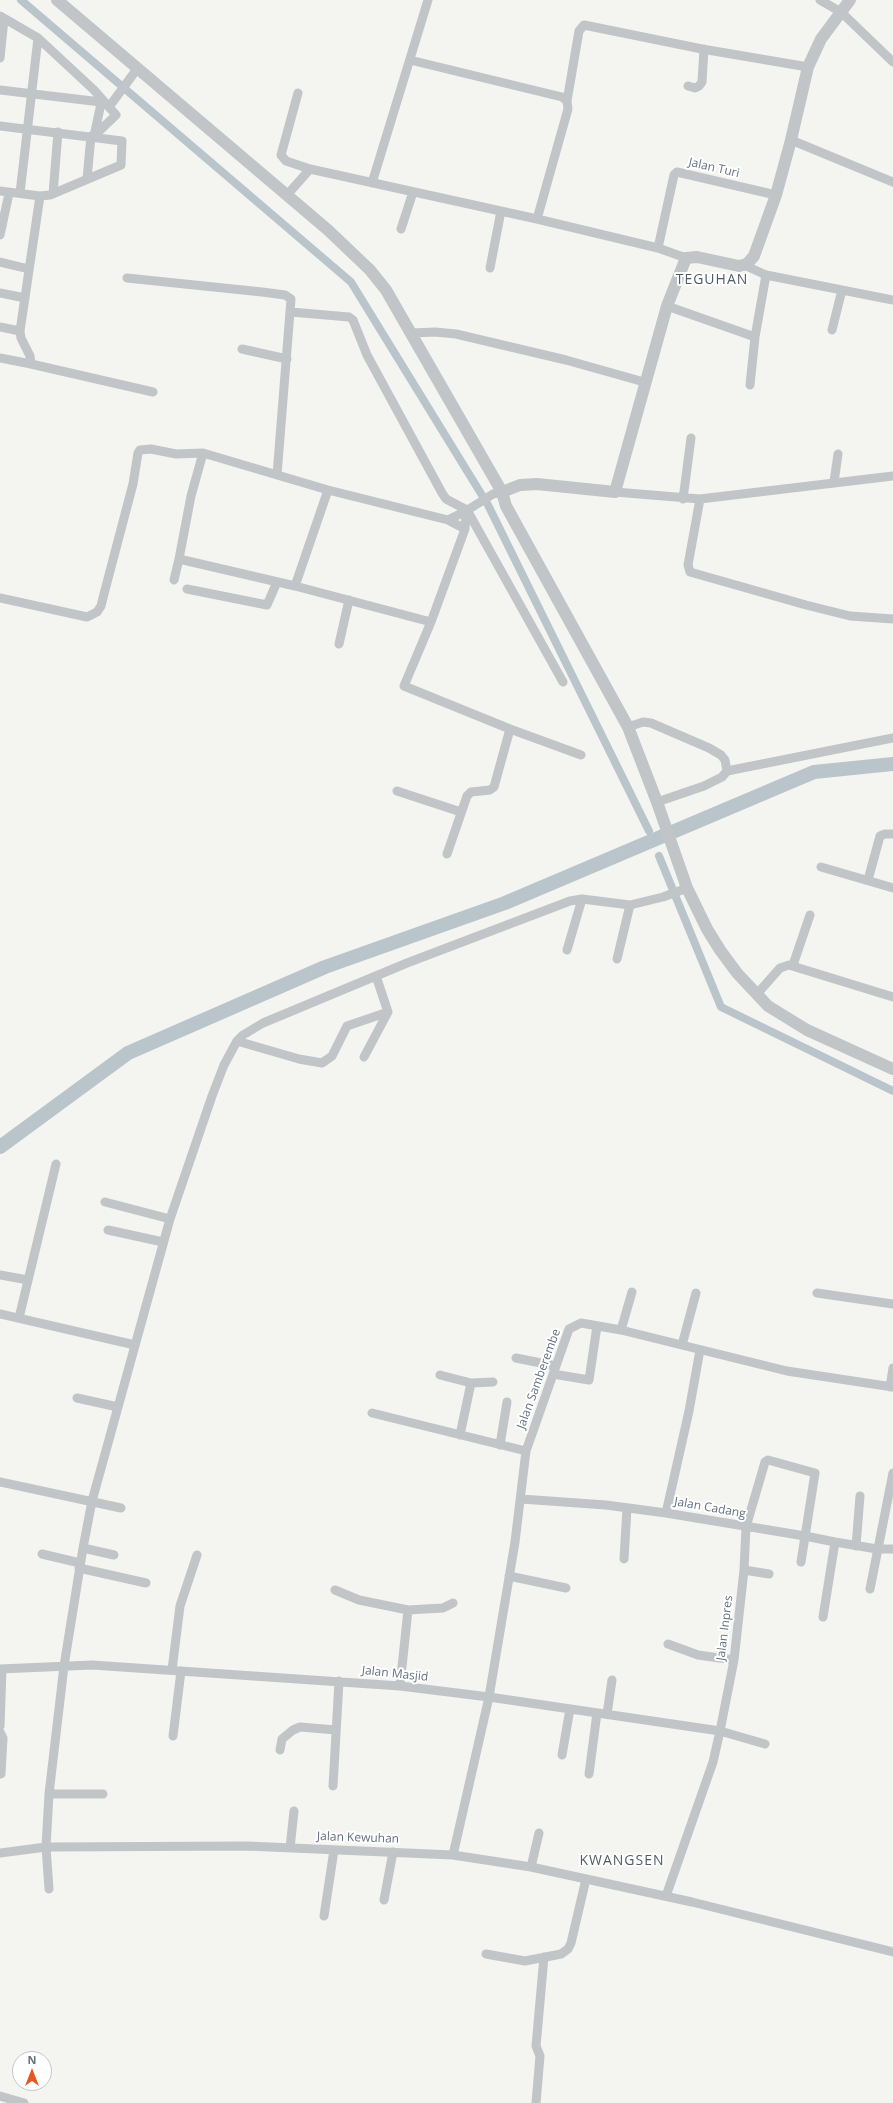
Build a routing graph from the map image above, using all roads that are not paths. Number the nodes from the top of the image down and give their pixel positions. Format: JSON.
{"nodes":[{"id":1,"x":57,"y":0,"type":"edge"},
{"id":2,"x":428,"y":0,"type":"edge"},
{"id":3,"x":820,"y":0,"type":"edge"},
{"id":4,"x":850,"y":0,"type":"edge"},
{"id":5,"x":841,"y":12,"type":"junction"},
{"id":6,"x":2,"y":17,"type":"edge"},
{"id":7,"x":38,"y":38,"type":"junction"},
{"id":8,"x":704,"y":49,"type":"junction"},
{"id":9,"x":0,"y":58,"type":"edge"},
{"id":10,"x":410,"y":60,"type":"junction"},
{"id":11,"x":893,"y":62,"type":"edge"},
{"id":12,"x":808,"y":67,"type":"junction"},
{"id":13,"x":136,"y":71,"type":"junction"},
{"id":14,"x":688,"y":86,"type":"dead end"},
{"id":15,"x":0,"y":90,"type":"edge"},
{"id":16,"x":32,"y":94,"type":"junction"},
{"id":17,"x":298,"y":94,"type":"dead end"},
{"id":18,"x":567,"y":101,"type":"junction"},
{"id":19,"x":106,"y":103,"type":"junction"},
{"id":20,"x":0,"y":126,"type":"edge"},
{"id":21,"x":28,"y":129,"type":"junction"},
{"id":22,"x":58,"y":132,"type":"junction"},
{"id":23,"x":93,"y":136,"type":"junction"},
{"id":24,"x":791,"y":140,"type":"junction"},
{"id":25,"x":310,"y":169,"type":"junction"},
{"id":26,"x":87,"y":179,"type":"junction"},
{"id":27,"x":893,"y":182,"type":"edge"},
{"id":28,"x":372,"y":183,"type":"junction"},
{"id":29,"x":0,"y":191,"type":"edge"},
{"id":30,"x":413,"y":192,"type":"junction"},
{"id":31,"x":20,"y":193,"type":"junction"},
{"id":32,"x":53,"y":194,"type":"junction"},
{"id":33,"x":287,"y":195,"type":"junction"},
{"id":34,"x":776,"y":195,"type":"junction"},
{"id":35,"x":40,"y":196,"type":"junction"},
{"id":36,"x":8,"y":198,"type":"dead end"},
{"id":37,"x":501,"y":211,"type":"junction"},
{"id":38,"x":537,"y":218,"type":"junction"},
{"id":39,"x":401,"y":229,"type":"dead end"},
{"id":40,"x":0,"y":235,"type":"edge"},
{"id":41,"x":658,"y":248,"type":"junction"},
{"id":42,"x":686,"y":258,"type":"junction"},
{"id":43,"x":0,"y":262,"type":"edge"},
{"id":44,"x":744,"y":266,"type":"junction"},
{"id":45,"x":29,"y":268,"type":"junction"},
{"id":46,"x":490,"y":268,"type":"dead end"},
{"id":47,"x":766,"y":275,"type":"junction"},
{"id":48,"x":126,"y":278,"type":"dead end"},
{"id":49,"x":842,"y":290,"type":"junction"},
{"id":50,"x":0,"y":293,"type":"edge"},
{"id":51,"x":25,"y":298,"type":"junction"},
{"id":52,"x":893,"y":300,"type":"edge"},
{"id":53,"x":667,"y":306,"type":"junction"},
{"id":54,"x":291,"y":312,"type":"junction"},
{"id":55,"x":0,"y":327,"type":"edge"},
{"id":56,"x":832,"y":330,"type":"dead end"},
{"id":57,"x":20,"y":331,"type":"junction"},
{"id":58,"x":412,"y":333,"type":"junction"},
{"id":59,"x":755,"y":337,"type":"junction"},
{"id":60,"x":242,"y":349,"type":"dead end"},
{"id":61,"x":0,"y":358,"type":"edge"},
{"id":62,"x":287,"y":359,"type":"junction"},
{"id":63,"x":31,"y":364,"type":"junction"},
{"id":64,"x":644,"y":382,"type":"junction"},
{"id":65,"x":750,"y":385,"type":"dead end"},
{"id":66,"x":153,"y":392,"type":"dead end"},
{"id":67,"x":691,"y":438,"type":"dead end"},
{"id":68,"x":203,"y":453,"type":"junction"},
{"id":69,"x":838,"y":454,"type":"dead end"},
{"id":70,"x":277,"y":474,"type":"junction"},
{"id":71,"x":893,"y":476,"type":"edge"},
{"id":72,"x":834,"y":482,"type":"junction"},
{"id":73,"x":328,"y":490,"type":"junction"},
{"id":74,"x":615,"y":492,"type":"junction"},
{"id":75,"x":498,"y":493,"type":"junction"},
{"id":76,"x":683,"y":499,"type":"junction"},
{"id":77,"x":700,"y":499,"type":"junction"},
{"id":78,"x":468,"y":510,"type":"junction"},
{"id":79,"x":448,"y":520,"type":"junction"},
{"id":80,"x":465,"y":529,"type":"junction"},
{"id":81,"x":179,"y":559,"type":"junction"},
{"id":82,"x":174,"y":580,"type":"dead end"},
{"id":83,"x":277,"y":582,"type":"junction"},
{"id":84,"x":295,"y":586,"type":"junction"},
{"id":85,"x":187,"y":589,"type":"dead end"},
{"id":86,"x":0,"y":598,"type":"edge"},
{"id":87,"x":349,"y":600,"type":"junction"},
{"id":88,"x":893,"y":619,"type":"edge"},
{"id":89,"x":431,"y":622,"type":"junction"},
{"id":90,"x":339,"y":644,"type":"dead end"},
{"id":91,"x":563,"y":682,"type":"dead end"},
{"id":92,"x":631,"y":725,"type":"junction"},
{"id":93,"x":510,"y":729,"type":"junction"},
{"id":94,"x":893,"y":738,"type":"edge"},
{"id":95,"x":581,"y":755,"type":"dead end"},
{"id":96,"x":727,"y":771,"type":"junction"},
{"id":97,"x":398,"y":790,"type":"dead end"},
{"id":98,"x":657,"y":802,"type":"junction"},
{"id":99,"x":461,"y":812,"type":"junction"},
{"id":100,"x":893,"y":834,"type":"edge"},
{"id":101,"x":447,"y":854,"type":"dead end"},
{"id":102,"x":821,"y":867,"type":"dead end"},
{"id":103,"x":868,"y":880,"type":"junction"},
{"id":104,"x":893,"y":888,"type":"edge"},
{"id":105,"x":684,"y":889,"type":"junction"},
{"id":106,"x":582,"y":899,"type":"junction"},
{"id":107,"x":630,"y":904,"type":"junction"},
{"id":108,"x":810,"y":915,"type":"dead end"},
{"id":109,"x":567,"y":950,"type":"dead end"},
{"id":110,"x":617,"y":959,"type":"dead end"},
{"id":111,"x":793,"y":965,"type":"junction"},
{"id":112,"x":376,"y":976,"type":"junction"},
{"id":113,"x":757,"y":994,"type":"junction"},
{"id":114,"x":893,"y":998,"type":"edge"},
{"id":115,"x":388,"y":1012,"type":"junction"},
{"id":116,"x":237,"y":1041,"type":"junction"},
{"id":117,"x":364,"y":1057,"type":"dead end"},
{"id":118,"x":893,"y":1069,"type":"edge"},
{"id":119,"x":56,"y":1164,"type":"dead end"},
{"id":120,"x":104,"y":1202,"type":"dead end"},
{"id":121,"x":170,"y":1219,"type":"junction"},
{"id":122,"x":108,"y":1230,"type":"dead end"},
{"id":123,"x":163,"y":1242,"type":"junction"},
{"id":124,"x":0,"y":1275,"type":"edge"},
{"id":125,"x":28,"y":1280,"type":"junction"},
{"id":126,"x":632,"y":1292,"type":"dead end"},
{"id":127,"x":696,"y":1293,"type":"dead end"},
{"id":128,"x":817,"y":1293,"type":"dead end"},
{"id":129,"x":893,"y":1304,"type":"edge"},
{"id":130,"x":0,"y":1314,"type":"edge"},
{"id":131,"x":19,"y":1318,"type":"junction"},
{"id":132,"x":597,"y":1326,"type":"junction"},
{"id":133,"x":621,"y":1330,"type":"junction"},
{"id":134,"x":135,"y":1345,"type":"junction"},
{"id":135,"x":682,"y":1345,"type":"junction"},
{"id":136,"x":700,"y":1350,"type":"junction"},
{"id":137,"x":516,"y":1358,"type":"dead end"},
{"id":138,"x":893,"y":1368,"type":"edge"},
{"id":139,"x":555,"y":1370,"type":"junction"},
{"id":140,"x":440,"y":1375,"type":"dead end"},
{"id":141,"x":494,"y":1382,"type":"dead end"},
{"id":142,"x":471,"y":1384,"type":"junction"},
{"id":143,"x":892,"y":1387,"type":"edge"},
{"id":144,"x":77,"y":1398,"type":"dead end"},
{"id":145,"x":508,"y":1402,"type":"dead end"},
{"id":146,"x":118,"y":1407,"type":"junction"},
{"id":147,"x":372,"y":1412,"type":"dead end"},
{"id":148,"x":460,"y":1435,"type":"junction"},
{"id":149,"x":500,"y":1445,"type":"junction"},
{"id":150,"x":526,"y":1451,"type":"junction"},
{"id":151,"x":893,"y":1473,"type":"edge"},
{"id":152,"x":0,"y":1482,"type":"edge"},
{"id":153,"x":860,"y":1496,"type":"dead end"},
{"id":154,"x":521,"y":1499,"type":"junction"},
{"id":155,"x":92,"y":1501,"type":"junction"},
{"id":156,"x":121,"y":1508,"type":"dead end"},
{"id":157,"x":627,"y":1508,"type":"junction"},
{"id":158,"x":666,"y":1513,"type":"junction"},
{"id":159,"x":746,"y":1527,"type":"junction"},
{"id":160,"x":805,"y":1536,"type":"junction"},
{"id":161,"x":835,"y":1542,"type":"junction"},
{"id":162,"x":856,"y":1546,"type":"junction"},
{"id":163,"x":83,"y":1548,"type":"junction"},
{"id":164,"x":877,"y":1549,"type":"junction"},
{"id":165,"x":893,"y":1549,"type":"edge"},
{"id":166,"x":42,"y":1554,"type":"dead end"},
{"id":167,"x":114,"y":1555,"type":"dead end"},
{"id":168,"x":197,"y":1555,"type":"dead end"},
{"id":169,"x":624,"y":1559,"type":"dead end"},
{"id":170,"x":801,"y":1562,"type":"dead end"},
{"id":171,"x":80,"y":1565,"type":"junction"},
{"id":172,"x":744,"y":1570,"type":"junction"},
{"id":173,"x":769,"y":1574,"type":"dead end"},
{"id":174,"x":510,"y":1576,"type":"junction"},
{"id":175,"x":146,"y":1584,"type":"dead end"},
{"id":176,"x":566,"y":1588,"type":"dead end"},
{"id":177,"x":870,"y":1589,"type":"dead end"},
{"id":178,"x":335,"y":1590,"type":"dead end"},
{"id":179,"x":453,"y":1603,"type":"dead end"},
{"id":180,"x":408,"y":1610,"type":"junction"},
{"id":181,"x":823,"y":1617,"type":"dead end"},
{"id":182,"x":668,"y":1644,"type":"dead end"},
{"id":183,"x":734,"y":1660,"type":"junction"},
{"id":184,"x":64,"y":1666,"type":"junction"},
{"id":185,"x":1,"y":1669,"type":"edge"},
{"id":186,"x":177,"y":1671,"type":"junction"},
{"id":187,"x":612,"y":1680,"type":"dead end"},
{"id":188,"x":338,"y":1681,"type":"junction"},
{"id":189,"x":400,"y":1686,"type":"junction"},
{"id":190,"x":489,"y":1697,"type":"junction"},
{"id":191,"x":570,"y":1709,"type":"junction"},
{"id":192,"x":602,"y":1714,"type":"junction"},
{"id":193,"x":0,"y":1726,"type":"edge"},
{"id":194,"x":336,"y":1730,"type":"junction"},
{"id":195,"x":720,"y":1731,"type":"junction"},
{"id":196,"x":0,"y":1732,"type":"edge"},
{"id":197,"x":173,"y":1736,"type":"dead end"},
{"id":198,"x":765,"y":1744,"type":"dead end"},
{"id":199,"x":280,"y":1750,"type":"dead end"},
{"id":200,"x":562,"y":1755,"type":"dead end"},
{"id":201,"x":1,"y":1774,"type":"dead end"},
{"id":202,"x":588,"y":1774,"type":"dead end"},
{"id":203,"x":333,"y":1786,"type":"dead end"},
{"id":204,"x":49,"y":1794,"type":"junction"},
{"id":205,"x":103,"y":1794,"type":"dead end"},
{"id":206,"x":294,"y":1811,"type":"dead end"},
{"id":207,"x":539,"y":1833,"type":"dead end"},
{"id":208,"x":46,"y":1847,"type":"junction"},
{"id":209,"x":290,"y":1848,"type":"junction"},
{"id":210,"x":334,"y":1850,"type":"junction"},
{"id":211,"x":394,"y":1852,"type":"junction"},
{"id":212,"x":0,"y":1853,"type":"edge"},
{"id":213,"x":453,"y":1855,"type":"junction"},
{"id":214,"x":531,"y":1867,"type":"junction"},
{"id":215,"x":586,"y":1879,"type":"junction"},
{"id":216,"x":50,"y":1889,"type":"dead end"},
{"id":217,"x":666,"y":1896,"type":"junction"},
{"id":218,"x":384,"y":1900,"type":"dead end"},
{"id":219,"x":324,"y":1916,"type":"dead end"},
{"id":220,"x":893,"y":1952,"type":"edge"},
{"id":221,"x":486,"y":1954,"type":"dead end"},
{"id":222,"x":544,"y":1957,"type":"junction"},
{"id":223,"x":0,"y":2096,"type":"edge"},
{"id":224,"x":24,"y":2103,"type":"edge"},
{"id":225,"x":536,"y":2103,"type":"edge"}],
"edges":[{"from":1,"to":13,"type":"street"},
{"from":2,"to":10,"type":"street"},
{"from":3,"to":5,"type":"street"},
{"from":4,"to":5,"type":"street"},
{"from":5,"to":11,"type":"street"},
{"from":5,"to":12,"type":"street"},
{"from":6,"to":7,"type":"street"},
{"from":6,"to":9,"type":"street"},
{"from":7,"to":16,"type":"street"},
{"from":7,"to":19,"type":"street"},
{"from":8,"to":12,"type":"street"},
{"from":8,"to":14,"type":"street"},
{"from":8,"to":18,"type":"street"},
{"from":10,"to":18,"type":"street"},
{"from":10,"to":28,"type":"street"},
{"from":12,"to":24,"type":"street"},
{"from":13,"to":19,"type":"street"},
{"from":13,"to":33,"type":"street"},
{"from":15,"to":16,"type":"street"},
{"from":16,"to":19,"type":"street"},
{"from":16,"to":21,"type":"street"},
{"from":17,"to":25,"type":"street"},
{"from":18,"to":38,"type":"street"},
{"from":19,"to":23,"type":"street"},
{"from":19,"to":23,"type":"street"},
{"from":20,"to":21,"type":"street"},
{"from":21,"to":22,"type":"street"},
{"from":21,"to":31,"type":"street"},
{"from":22,"to":23,"type":"street"},
{"from":22,"to":32,"type":"street"},
{"from":23,"to":26,"type":"street"},
{"from":23,"to":26,"type":"street"},
{"from":24,"to":27,"type":"street"},
{"from":24,"to":34,"type":"street"},
{"from":25,"to":28,"type":"street"},
{"from":25,"to":33,"type":"street"},
{"from":26,"to":32,"type":"street"},
{"from":28,"to":30,"type":"street"},
{"from":29,"to":31,"type":"street"},
{"from":30,"to":37,"type":"street"},
{"from":30,"to":39,"type":"street"},
{"from":31,"to":35,"type":"street"},
{"from":32,"to":35,"type":"street"},
{"from":33,"to":58,"type":"street"},
{"from":34,"to":41,"type":"street","name":"Jalan Turi"},
{"from":34,"to":44,"type":"street"},
{"from":35,"to":45,"type":"street"},
{"from":36,"to":40,"type":"street"},
{"from":37,"to":38,"type":"street"},
{"from":37,"to":46,"type":"street"},
{"from":38,"to":41,"type":"street"},
{"from":41,"to":42,"type":"street"},
{"from":42,"to":44,"type":"street"},
{"from":42,"to":53,"type":"street"},
{"from":43,"to":45,"type":"street"},
{"from":44,"to":47,"type":"street"},
{"from":45,"to":51,"type":"street"},
{"from":47,"to":49,"type":"street"},
{"from":47,"to":59,"type":"street"},
{"from":48,"to":54,"type":"street"},
{"from":49,"to":52,"type":"street"},
{"from":49,"to":56,"type":"street"},
{"from":50,"to":51,"type":"street"},
{"from":51,"to":57,"type":"street"},
{"from":53,"to":59,"type":"street"},
{"from":53,"to":64,"type":"street"},
{"from":54,"to":62,"type":"street"},
{"from":54,"to":78,"type":"street"},
{"from":55,"to":57,"type":"street"},
{"from":57,"to":63,"type":"street"},
{"from":58,"to":64,"type":"street"},
{"from":58,"to":75,"type":"street"},
{"from":59,"to":65,"type":"street"},
{"from":60,"to":62,"type":"street"},
{"from":61,"to":63,"type":"street"},
{"from":62,"to":70,"type":"street"},
{"from":63,"to":66,"type":"street"},
{"from":64,"to":74,"type":"street"},
{"from":67,"to":76,"type":"street"},
{"from":68,"to":70,"type":"street"},
{"from":68,"to":81,"type":"street"},
{"from":68,"to":86,"type":"street"},
{"from":69,"to":72,"type":"street"},
{"from":70,"to":73,"type":"street"},
{"from":71,"to":72,"type":"street"},
{"from":72,"to":77,"type":"street"},
{"from":73,"to":79,"type":"street"},
{"from":73,"to":84,"type":"street"},
{"from":74,"to":75,"type":"street"},
{"from":74,"to":76,"type":"street"},
{"from":75,"to":78,"type":"street"},
{"from":75,"to":92,"type":"street"},
{"from":76,"to":77,"type":"street"},
{"from":77,"to":88,"type":"street"},
{"from":78,"to":79,"type":"street"},
{"from":78,"to":80,"type":"street"},
{"from":78,"to":91,"type":"street"},
{"from":79,"to":80,"type":"street"},
{"from":80,"to":89,"type":"street"},
{"from":81,"to":82,"type":"street"},
{"from":81,"to":83,"type":"street"},
{"from":83,"to":84,"type":"street"},
{"from":83,"to":85,"type":"street"},
{"from":84,"to":87,"type":"street"},
{"from":87,"to":89,"type":"street"},
{"from":87,"to":90,"type":"street"},
{"from":89,"to":93,"type":"street"},
{"from":92,"to":96,"type":"street"},
{"from":92,"to":98,"type":"street"},
{"from":93,"to":95,"type":"street"},
{"from":93,"to":99,"type":"street"},
{"from":94,"to":96,"type":"street"},
{"from":96,"to":98,"type":"street"},
{"from":97,"to":99,"type":"street"},
{"from":98,"to":105,"type":"street"},
{"from":99,"to":101,"type":"street"},
{"from":100,"to":103,"type":"street"},
{"from":102,"to":103,"type":"street"},
{"from":103,"to":104,"type":"street"},
{"from":105,"to":107,"type":"street"},
{"from":105,"to":113,"type":"street"},
{"from":106,"to":107,"type":"street"},
{"from":106,"to":109,"type":"street"},
{"from":106,"to":112,"type":"street"},
{"from":107,"to":110,"type":"street"},
{"from":108,"to":111,"type":"street"},
{"from":111,"to":113,"type":"street"},
{"from":111,"to":114,"type":"street"},
{"from":112,"to":115,"type":"street"},
{"from":112,"to":116,"type":"street"},
{"from":113,"to":118,"type":"street"},
{"from":115,"to":116,"type":"street"},
{"from":115,"to":117,"type":"street"},
{"from":116,"to":121,"type":"street"},
{"from":119,"to":125,"type":"street"},
{"from":120,"to":121,"type":"street"},
{"from":121,"to":123,"type":"street"},
{"from":122,"to":123,"type":"street"},
{"from":123,"to":134,"type":"street"},
{"from":124,"to":125,"type":"street"},
{"from":125,"to":131,"type":"street"},
{"from":126,"to":133,"type":"street"},
{"from":127,"to":135,"type":"street"},
{"from":128,"to":129,"type":"street"},
{"from":130,"to":131,"type":"street"},
{"from":131,"to":134,"type":"street"},
{"from":132,"to":133,"type":"street","name":"Jalan Samberembe"},
{"from":132,"to":139,"type":"street","name":"Jalan Samberembe"},
{"from":132,"to":139,"type":"street"},
{"from":133,"to":135,"type":"street","name":"Jalan Samberembe"},
{"from":134,"to":146,"type":"street"},
{"from":135,"to":136,"type":"street","name":"Jalan Samberembe"},
{"from":136,"to":143,"type":"street","name":"Jalan Samberembe"},
{"from":136,"to":158,"type":"street"},
{"from":137,"to":139,"type":"street"},
{"from":138,"to":143,"type":"street","name":"Jalan Samberembe"},
{"from":139,"to":150,"type":"street","name":"Jalan Samberembe"},
{"from":140,"to":142,"type":"street"},
{"from":141,"to":142,"type":"street"},
{"from":142,"to":148,"type":"street"},
{"from":144,"to":146,"type":"street"},
{"from":145,"to":149,"type":"street"},
{"from":146,"to":155,"type":"street"},
{"from":147,"to":148,"type":"street"},
{"from":148,"to":149,"type":"street"},
{"from":149,"to":150,"type":"street"},
{"from":150,"to":154,"type":"street","name":"Jalan Samberembe"},
{"from":151,"to":164,"type":"street"},
{"from":152,"to":155,"type":"street"},
{"from":153,"to":162,"type":"street"},
{"from":154,"to":157,"type":"street","name":"Jalan Cadang"},
{"from":154,"to":174,"type":"street","name":"Jalan Samberembe"},
{"from":155,"to":156,"type":"street"},
{"from":155,"to":163,"type":"street"},
{"from":157,"to":158,"type":"street","name":"Jalan Cadang"},
{"from":157,"to":169,"type":"street"},
{"from":158,"to":159,"type":"street","name":"Jalan Cadang"},
{"from":159,"to":160,"type":"street","name":"Jalan Cadang"},
{"from":159,"to":160,"type":"street","name":"Jalan Inpres"},
{"from":159,"to":172,"type":"street","name":"Jalan Inpres"},
{"from":160,"to":161,"type":"street","name":"Jalan Cadang"},
{"from":160,"to":170,"type":"street"},
{"from":161,"to":162,"type":"street","name":"Jalan Cadang"},
{"from":161,"to":181,"type":"street"},
{"from":162,"to":164,"type":"street","name":"Jalan Cadang"},
{"from":163,"to":167,"type":"street"},
{"from":163,"to":171,"type":"street"},
{"from":164,"to":165,"type":"street","name":"Jalan Cadang"},
{"from":164,"to":177,"type":"street"},
{"from":166,"to":171,"type":"street"},
{"from":168,"to":186,"type":"street"},
{"from":171,"to":175,"type":"street"},
{"from":171,"to":184,"type":"street"},
{"from":172,"to":173,"type":"street"},
{"from":172,"to":183,"type":"street","name":"Jalan Inpres"},
{"from":174,"to":176,"type":"street"},
{"from":174,"to":190,"type":"street","name":"Jalan Samberembe"},
{"from":178,"to":180,"type":"street"},
{"from":179,"to":180,"type":"street"},
{"from":180,"to":189,"type":"street"},
{"from":182,"to":183,"type":"street"},
{"from":183,"to":195,"type":"street","name":"Jalan Inpres"},
{"from":184,"to":185,"type":"street","name":"Jalan Masjid"},
{"from":184,"to":186,"type":"street","name":"Jalan Masjid"},
{"from":184,"to":204,"type":"street"},
{"from":185,"to":193,"type":"street"},
{"from":186,"to":188,"type":"street","name":"Jalan Masjid"},
{"from":186,"to":197,"type":"street"},
{"from":187,"to":192,"type":"street"},
{"from":188,"to":189,"type":"street","name":"Jalan Masjid"},
{"from":188,"to":194,"type":"street"},
{"from":189,"to":190,"type":"street","name":"Jalan Masjid"},
{"from":190,"to":191,"type":"street","name":"Jalan Masjid"},
{"from":190,"to":213,"type":"street","name":"Jalan Samberembe"},
{"from":191,"to":192,"type":"street","name":"Jalan Masjid"},
{"from":191,"to":200,"type":"street"},
{"from":192,"to":195,"type":"street","name":"Jalan Masjid"},
{"from":192,"to":202,"type":"street"},
{"from":194,"to":199,"type":"street"},
{"from":194,"to":203,"type":"street"},
{"from":195,"to":198,"type":"street","name":"Jalan Masjid"},
{"from":195,"to":217,"type":"street","name":"Jalan Inpres"},
{"from":196,"to":201,"type":"street"},
{"from":204,"to":205,"type":"street"},
{"from":204,"to":208,"type":"street"},
{"from":206,"to":209,"type":"street"},
{"from":207,"to":214,"type":"street"},
{"from":208,"to":209,"type":"street","name":"Jalan Kewuhan"},
{"from":208,"to":212,"type":"street","name":"Jalan Kewuhan"},
{"from":208,"to":216,"type":"street"},
{"from":209,"to":210,"type":"street","name":"Jalan Kewuhan"},
{"from":210,"to":211,"type":"street","name":"Jalan Kewuhan"},
{"from":210,"to":219,"type":"street"},
{"from":211,"to":213,"type":"street","name":"Jalan Kewuhan"},
{"from":211,"to":218,"type":"street"},
{"from":213,"to":214,"type":"street","name":"Jalan Kewuhan"},
{"from":214,"to":215,"type":"street","name":"Jalan Kewuhan"},
{"from":215,"to":217,"type":"street","name":"Jalan Kewuhan"},
{"from":215,"to":222,"type":"street"},
{"from":217,"to":220,"type":"street","name":"Jalan Kewuhan"},
{"from":221,"to":222,"type":"street"},
{"from":222,"to":225,"type":"street"},
{"from":223,"to":224,"type":"street"}]}
